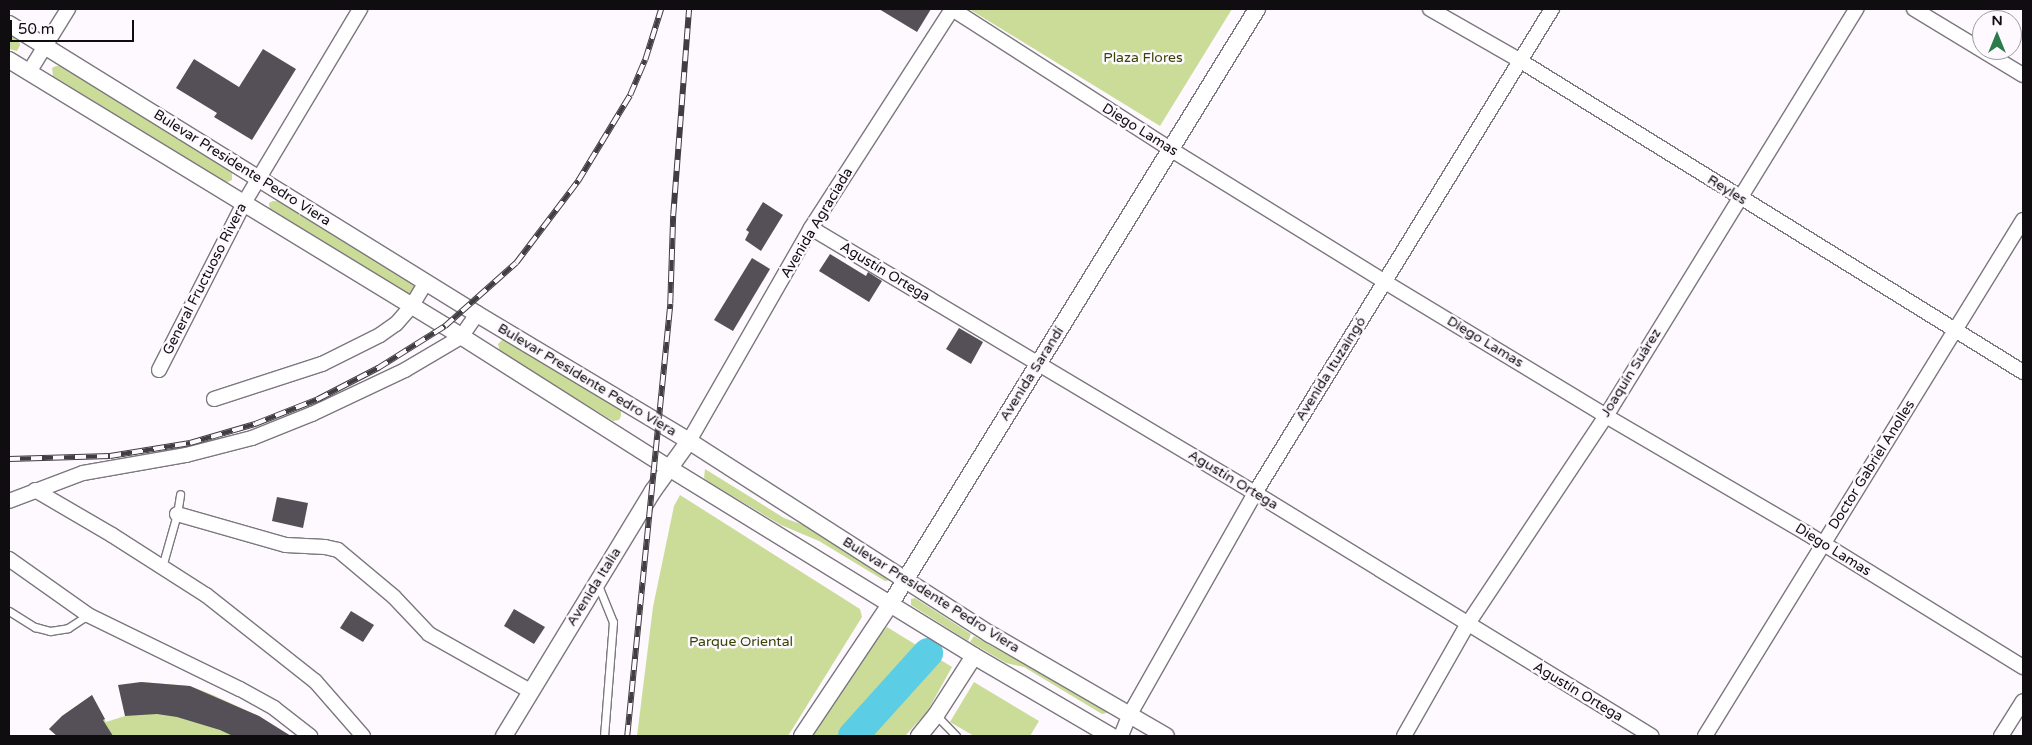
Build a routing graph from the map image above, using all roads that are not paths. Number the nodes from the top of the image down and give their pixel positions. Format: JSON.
{"nodes":[{"id":1,"x":68,"y":9,"type":"edge"},
{"id":2,"x":360,"y":9,"type":"edge"},
{"id":3,"x":952,"y":9,"type":"edge"},
{"id":4,"x":1257,"y":9,"type":"edge"},
{"id":5,"x":1430,"y":9,"type":"edge"},
{"id":6,"x":1552,"y":9,"type":"edge"},
{"id":7,"x":1856,"y":9,"type":"edge"},
{"id":8,"x":1914,"y":9,"type":"edge"},
{"id":9,"x":9,"y":24,"type":"edge"},
{"id":10,"x":45,"y":46,"type":"junction"},
{"id":11,"x":9,"y":60,"type":"edge"},
{"id":12,"x":1519,"y":60,"type":"junction"},
{"id":13,"x":29,"y":72,"type":"junction"},
{"id":14,"x":2023,"y":75,"type":"edge"},
{"id":15,"x":1170,"y":149,"type":"junction"},
{"id":16,"x":258,"y":178,"type":"junction"},
{"id":17,"x":1739,"y":198,"type":"junction"},
{"id":18,"x":244,"y":203,"type":"junction"},
{"id":19,"x":2023,"y":220,"type":"edge"},
{"id":20,"x":811,"y":228,"type":"junction"},
{"id":21,"x":426,"y":282,"type":"junction"},
{"id":22,"x":1385,"y":282,"type":"junction"},
{"id":23,"x":411,"y":307,"type":"junction"},
{"id":24,"x":477,"y":314,"type":"junction"},
{"id":25,"x":1956,"y":330,"type":"junction"},
{"id":26,"x":461,"y":337,"type":"junction"},
{"id":27,"x":1038,"y":363,"type":"junction"},
{"id":28,"x":159,"y":370,"type":"dead end"},
{"id":29,"x":2023,"y":372,"type":"edge"},
{"id":30,"x":214,"y":399,"type":"dead end"},
{"id":31,"x":1606,"y":416,"type":"junction"},
{"id":32,"x":689,"y":441,"type":"junction"},
{"id":33,"x":669,"y":468,"type":"junction"},
{"id":34,"x":35,"y":490,"type":"junction"},
{"id":35,"x":1255,"y":493,"type":"junction"},
{"id":36,"x":180,"y":494,"type":"dead end"},
{"id":37,"x":9,"y":501,"type":"edge"},
{"id":38,"x":177,"y":514,"type":"junction"},
{"id":39,"x":1824,"y":544,"type":"junction"},
{"id":40,"x":9,"y":559,"type":"edge"},
{"id":41,"x":162,"y":567,"type":"junction"},
{"id":42,"x":906,"y":579,"type":"junction"},
{"id":43,"x":597,"y":582,"type":"junction"},
{"id":44,"x":891,"y":603,"type":"junction"},
{"id":45,"x":9,"y":611,"type":"edge"},
{"id":46,"x":88,"y":615,"type":"junction"},
{"id":47,"x":1467,"y":625,"type":"junction"},
{"id":48,"x":974,"y":656,"type":"junction"},
{"id":49,"x":2023,"y":667,"type":"edge"},
{"id":50,"x":530,"y":691,"type":"junction"},
{"id":51,"x":2023,"y":701,"type":"edge"},
{"id":52,"x":1130,"y":714,"type":"junction"},
{"id":53,"x":936,"y":715,"type":"junction"},
{"id":54,"x":310,"y":736,"type":"edge"},
{"id":55,"x":363,"y":736,"type":"edge"},
{"id":56,"x":504,"y":736,"type":"edge"},
{"id":57,"x":604,"y":736,"type":"edge"},
{"id":58,"x":802,"y":736,"type":"edge"},
{"id":59,"x":919,"y":736,"type":"edge"},
{"id":60,"x":955,"y":736,"type":"edge"},
{"id":61,"x":1111,"y":736,"type":"edge"},
{"id":62,"x":1121,"y":736,"type":"edge"},
{"id":63,"x":1166,"y":736,"type":"edge"},
{"id":64,"x":1404,"y":736,"type":"edge"},
{"id":65,"x":1652,"y":736,"type":"edge"},
{"id":66,"x":1705,"y":736,"type":"edge"},
{"id":67,"x":2002,"y":736,"type":"edge"}],
"edges":[{"from":1,"to":10,"type":"street"},
{"from":2,"to":16,"type":"street","name":"General Fructuoso Rivera"},
{"from":3,"to":15,"type":"street","name":"Diego Lamas"},
{"from":3,"to":20,"type":"street","name":"Avenida Agraciada"},
{"from":4,"to":15,"type":"street","name":"Avenida Sarandí"},
{"from":5,"to":12,"type":"street","name":"Reyles"},
{"from":6,"to":12,"type":"street","name":"Avenida Ituzaingó"},
{"from":7,"to":17,"type":"street","name":"Joaquín Suárez"},
{"from":8,"to":14,"type":"street"},
{"from":9,"to":10,"type":"street","name":"Bulevar Presidente Pedro Viera"},
{"from":10,"to":13,"type":"street"},
{"from":10,"to":16,"type":"street","name":"Bulevar Presidente Pedro Viera"},
{"from":11,"to":13,"type":"street","name":"Bulevar Presidente Pedro Viera"},
{"from":12,"to":17,"type":"street","name":"Reyles"},
{"from":12,"to":22,"type":"street","name":"Avenida Ituzaingó"},
{"from":13,"to":18,"type":"street","name":"Bulevar Presidente Pedro Viera"},
{"from":15,"to":22,"type":"street","name":"Diego Lamas"},
{"from":15,"to":27,"type":"street","name":"Avenida Sarandí"},
{"from":16,"to":18,"type":"street","name":"General Fructuoso Rivera"},
{"from":16,"to":21,"type":"street","name":"Bulevar Presidente Pedro Viera"},
{"from":17,"to":25,"type":"street","name":"Reyles"},
{"from":17,"to":31,"type":"street","name":"Joaquín Suárez"},
{"from":18,"to":23,"type":"street","name":"Bulevar Presidente Pedro Viera"},
{"from":18,"to":28,"type":"street","name":"General Fructuoso Rivera"},
{"from":19,"to":25,"type":"street","name":"Doctor Gabriel Anolles"},
{"from":20,"to":27,"type":"street","name":"Agustín Ortega"},
{"from":20,"to":32,"type":"street","name":"Avenida Agraciada"},
{"from":21,"to":23,"type":"street"},
{"from":21,"to":24,"type":"street","name":"Bulevar Presidente Pedro Viera"},
{"from":22,"to":31,"type":"street","name":"Diego Lamas"},
{"from":22,"to":35,"type":"street","name":"Avenida Ituzaingó"},
{"from":23,"to":26,"type":"street","name":"Bulevar Presidente Pedro Viera"},
{"from":23,"to":30,"type":"street"},
{"from":24,"to":26,"type":"street"},
{"from":24,"to":32,"type":"street","name":"Bulevar Presidente Pedro Viera"},
{"from":25,"to":29,"type":"street","name":"Reyles"},
{"from":25,"to":39,"type":"street","name":"Doctor Gabriel Anolles"},
{"from":26,"to":33,"type":"street","name":"Bulevar Presidente Pedro Viera"},
{"from":26,"to":34,"type":"street"},
{"from":27,"to":35,"type":"street","name":"Agustín Ortega"},
{"from":27,"to":42,"type":"street","name":"Avenida Sarandí"},
{"from":31,"to":39,"type":"street","name":"Diego Lamas"},
{"from":31,"to":47,"type":"street","name":"Joaquín Suárez"},
{"from":32,"to":33,"type":"street","name":"Avenida Italia"},
{"from":32,"to":42,"type":"street","name":"Bulevar Presidente Pedro Viera"},
{"from":33,"to":43,"type":"street","name":"Avenida Italia"},
{"from":33,"to":44,"type":"street","name":"Bulevar Presidente Pedro Viera"},
{"from":34,"to":37,"type":"street"},
{"from":34,"to":41,"type":"street"},
{"from":35,"to":47,"type":"street","name":"Agustín Ortega"},
{"from":35,"to":52,"type":"street","name":"Avenida Ituzaingó"},
{"from":36,"to":38,"type":"lane"},
{"from":38,"to":41,"type":"lane"},
{"from":38,"to":50,"type":"street"},
{"from":39,"to":49,"type":"street","name":"Diego Lamas"},
{"from":39,"to":66,"type":"street","name":"Doctor Gabriel Anolles"},
{"from":40,"to":46,"type":"street"},
{"from":41,"to":55,"type":"street"},
{"from":42,"to":44,"type":"street","name":"Avenida Sarandí"},
{"from":42,"to":52,"type":"street","name":"Bulevar Presidente Pedro Viera"},
{"from":43,"to":50,"type":"street","name":"Avenida Italia"},
{"from":43,"to":57,"type":"lane"},
{"from":44,"to":48,"type":"street","name":"Bulevar Presidente Pedro Viera"},
{"from":44,"to":58,"type":"street","name":"Avenida Sarandí"},
{"from":45,"to":46,"type":"lane"},
{"from":46,"to":54,"type":"street"},
{"from":47,"to":64,"type":"street","name":"Joaquín Suárez"},
{"from":47,"to":65,"type":"street","name":"Agustín Ortega"},
{"from":48,"to":53,"type":"street"},
{"from":48,"to":61,"type":"street","name":"Bulevar Presidente Pedro Viera"},
{"from":50,"to":56,"type":"street","name":"Avenida Italia"},
{"from":51,"to":67,"type":"street"},
{"from":52,"to":62,"type":"street","name":"Avenida Ituzaingó"},
{"from":52,"to":63,"type":"street","name":"Bulevar Presidente Pedro Viera"},
{"from":53,"to":59,"type":"street"},
{"from":53,"to":60,"type":"lane"}]}
